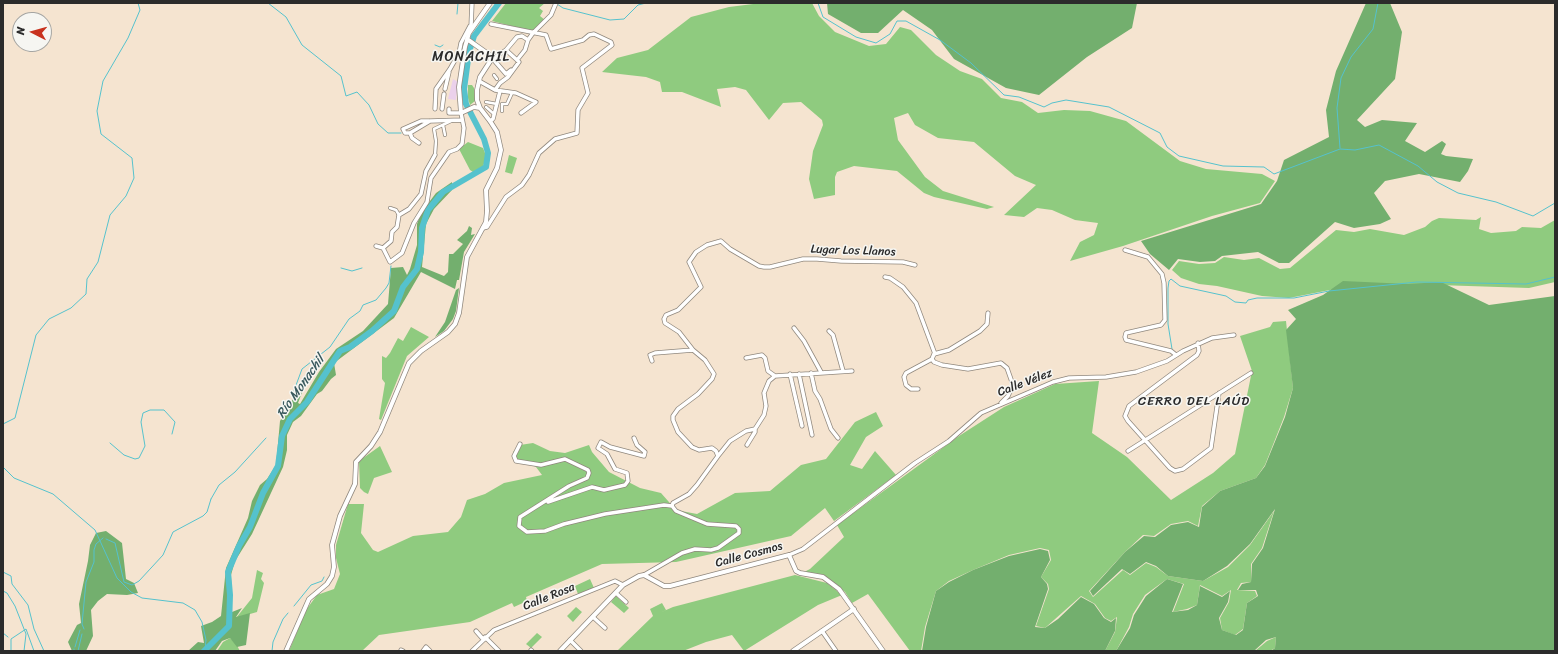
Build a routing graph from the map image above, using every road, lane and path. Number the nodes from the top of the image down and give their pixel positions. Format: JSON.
{"nodes":[{"id":1,"x":472,"y":3,"type":"edge"},
{"id":2,"x":490,"y":3,"type":"edge"},
{"id":3,"x":556,"y":4,"type":"edge"},
{"id":4,"x":491,"y":24,"type":"dead end"},
{"id":5,"x":471,"y":27,"type":"junction"},
{"id":6,"x":533,"y":33,"type":"junction"},
{"id":7,"x":528,"y":40,"type":"junction"},
{"id":8,"x":470,"y":41,"type":"junction"},
{"id":9,"x":506,"y":50,"type":"junction"},
{"id":10,"x":493,"y":59,"type":"junction"},
{"id":11,"x":517,"y":60,"type":"junction"},
{"id":12,"x":450,"y":70,"type":"junction"},
{"id":13,"x":512,"y":70,"type":"junction"},
{"id":14,"x":494,"y":75,"type":"dead end"},
{"id":15,"x":497,"y":79,"type":"dead end"},
{"id":16,"x":479,"y":81,"type":"junction"},
{"id":17,"x":445,"y":89,"type":"dead end"},
{"id":18,"x":495,"y":90,"type":"junction"},
{"id":19,"x":500,"y":91,"type":"junction"},
{"id":20,"x":512,"y":93,"type":"junction"},
{"id":21,"x":444,"y":94,"type":"dead end"},
{"id":22,"x":498,"y":98,"type":"junction"},
{"id":23,"x":477,"y":102,"type":"junction"},
{"id":24,"x":486,"y":102,"type":"dead end"},
{"id":25,"x":497,"y":105,"type":"junction"},
{"id":26,"x":486,"y":107,"type":"dead end"},
{"id":27,"x":472,"y":108,"type":"junction"},
{"id":28,"x":480,"y":108,"type":"junction"},
{"id":29,"x":435,"y":109,"type":"dead end"},
{"id":30,"x":442,"y":109,"type":"dead end"},
{"id":31,"x":449,"y":110,"type":"dead end"},
{"id":32,"x":461,"y":113,"type":"junction"},
{"id":33,"x":521,"y":113,"type":"dead end"},
{"id":34,"x":494,"y":114,"type":"junction"},
{"id":35,"x":462,"y":120,"type":"junction"},
{"id":36,"x":430,"y":121,"type":"junction"},
{"id":37,"x":451,"y":121,"type":"junction"},
{"id":38,"x":490,"y":121,"type":"junction"},
{"id":39,"x":443,"y":125,"type":"junction"},
{"id":40,"x":410,"y":133,"type":"junction"},
{"id":41,"x":458,"y":134,"type":"dead end"},
{"id":42,"x":445,"y":135,"type":"dead end"},
{"id":43,"x":464,"y":135,"type":"junction"},
{"id":44,"x":419,"y":143,"type":"dead end"},
{"id":45,"x":435,"y":155,"type":"joint"},
{"id":46,"x":390,"y":208,"type":"dead end"},
{"id":47,"x":399,"y":214,"type":"junction"},
{"id":48,"x":483,"y":228,"type":"junction"},
{"id":49,"x":376,"y":246,"type":"dead end"},
{"id":50,"x":383,"y":248,"type":"junction"},
{"id":51,"x":1126,"y":250,"type":"dead end"},
{"id":52,"x":915,"y":265,"type":"dead end"},
{"id":53,"x":885,"y":277,"type":"dead end"},
{"id":54,"x":988,"y":313,"type":"dead end"},
{"id":55,"x":794,"y":328,"type":"dead end"},
{"id":56,"x":830,"y":331,"type":"dead end"},
{"id":57,"x":1234,"y":335,"type":"dead end"},
{"id":58,"x":1198,"y":343,"type":"junction"},
{"id":59,"x":693,"y":350,"type":"junction"},
{"id":60,"x":936,"y":354,"type":"junction"},
{"id":61,"x":1176,"y":355,"type":"junction"},
{"id":62,"x":746,"y":358,"type":"dead end"},
{"id":63,"x":932,"y":359,"type":"junction"},
{"id":64,"x":652,"y":361,"type":"dead end"},
{"id":65,"x":843,"y":371,"type":"junction"},
{"id":66,"x":852,"y":371,"type":"dead end"},
{"id":67,"x":820,"y":372,"type":"junction"},
{"id":68,"x":811,"y":373,"type":"junction"},
{"id":69,"x":1250,"y":373,"type":"dead end"},
{"id":70,"x":790,"y":374,"type":"junction"},
{"id":71,"x":798,"y":374,"type":"junction"},
{"id":72,"x":774,"y":376,"type":"junction"},
{"id":73,"x":918,"y":389,"type":"dead end"},
{"id":74,"x":1219,"y":393,"type":"junction"},
{"id":75,"x":998,"y":405,"type":"junction"},
{"id":76,"x":802,"y":426,"type":"dead end"},
{"id":77,"x":755,"y":429,"type":"junction"},
{"id":78,"x":812,"y":435,"type":"dead end"},
{"id":79,"x":634,"y":438,"type":"dead end"},
{"id":80,"x":838,"y":438,"type":"dead end"},
{"id":81,"x":1145,"y":440,"type":"junction"},
{"id":82,"x":520,"y":444,"type":"dead end"},
{"id":83,"x":747,"y":445,"type":"dead end"},
{"id":84,"x":1128,"y":451,"type":"dead end"},
{"id":85,"x":718,"y":456,"type":"junction"},
{"id":86,"x":540,"y":506,"type":"junction"},
{"id":87,"x":672,"y":506,"type":"junction"},
{"id":88,"x":851,"y":513,"type":"joint"},
{"id":89,"x":789,"y":555,"type":"junction"},
{"id":90,"x":644,"y":575,"type":"junction"},
{"id":91,"x":623,"y":585,"type":"junction"},
{"id":92,"x":616,"y":593,"type":"junction"},
{"id":93,"x":626,"y":602,"type":"dead end"},
{"id":94,"x":854,"y":609,"type":"junction"},
{"id":95,"x":593,"y":616,"type":"junction"},
{"id":96,"x":605,"y":628,"type":"dead end"},
{"id":97,"x":476,"y":631,"type":"dead end"},
{"id":98,"x":822,"y":631,"type":"junction"},
{"id":99,"x":484,"y":638,"type":"junction"},
{"id":100,"x":570,"y":640,"type":"junction"},
{"id":101,"x":286,"y":651,"type":"edge"},
{"id":102,"x":423,"y":651,"type":"edge"},
{"id":103,"x":430,"y":651,"type":"edge"},
{"id":104,"x":472,"y":651,"type":"edge"},
{"id":105,"x":499,"y":651,"type":"edge"},
{"id":106,"x":560,"y":651,"type":"edge"},
{"id":107,"x":581,"y":651,"type":"edge"},
{"id":108,"x":793,"y":651,"type":"edge"},
{"id":109,"x":836,"y":651,"type":"edge"},
{"id":110,"x":883,"y":651,"type":"edge"}],
"edges":[{"from":1,"to":5,"type":"street"},
{"from":2,"to":5,"type":"street"},
{"from":3,"to":6,"type":"street"},
{"from":4,"to":6,"type":"street"},
{"from":5,"to":8,"type":"street"},
{"from":5,"to":12,"type":"street"},
{"from":6,"to":7,"type":"street"},
{"from":6,"to":48,"type":"street"},
{"from":7,"to":9,"type":"street"},
{"from":7,"to":11,"type":"street"},
{"from":8,"to":10,"type":"street"},
{"from":8,"to":32,"type":"street"},
{"from":9,"to":10,"type":"street"},
{"from":9,"to":11,"type":"street"},
{"from":10,"to":13,"type":"street"},
{"from":10,"to":16,"type":"street"},
{"from":11,"to":13,"type":"street"},
{"from":12,"to":17,"type":"street"},
{"from":12,"to":29,"type":"street"},
{"from":13,"to":18,"type":"street"},
{"from":14,"to":15,"type":"street"},
{"from":16,"to":18,"type":"street"},
{"from":16,"to":23,"type":"street"},
{"from":18,"to":19,"type":"street"},
{"from":19,"to":20,"type":"street"},
{"from":19,"to":22,"type":"street"},
{"from":20,"to":22,"type":"street"},
{"from":20,"to":33,"type":"street"},
{"from":21,"to":30,"type":"street"},
{"from":22,"to":25,"type":"street"},
{"from":23,"to":27,"type":"street"},
{"from":23,"to":28,"type":"street"},
{"from":24,"to":25,"type":"street"},
{"from":25,"to":34,"type":"street"},
{"from":26,"to":34,"type":"street"},
{"from":27,"to":28,"type":"street"},
{"from":27,"to":32,"type":"street"},
{"from":28,"to":38,"type":"street"},
{"from":31,"to":32,"type":"street"},
{"from":32,"to":35,"type":"street"},
{"from":34,"to":38,"type":"street"},
{"from":35,"to":37,"type":"street"},
{"from":35,"to":43,"type":"street"},
{"from":36,"to":37,"type":"street"},
{"from":36,"to":40,"type":"street"},
{"from":36,"to":40,"type":"street"},
{"from":37,"to":39,"type":"street"},
{"from":38,"to":48,"type":"street"},
{"from":39,"to":42,"type":"street"},
{"from":39,"to":45,"type":"street"},
{"from":40,"to":44,"type":"street"},
{"from":41,"to":43,"type":"street"},
{"from":43,"to":50,"type":"street"},
{"from":45,"to":47,"type":"street"},
{"from":46,"to":47,"type":"street"},
{"from":47,"to":50,"type":"street"},
{"from":48,"to":101,"type":"street"},
{"from":49,"to":50,"type":"street"},
{"from":51,"to":61,"type":"street"},
{"from":52,"to":59,"type":"street","name":"Lugar Los Llanos"},
{"from":53,"to":60,"type":"street"},
{"from":54,"to":60,"type":"street"},
{"from":55,"to":67,"type":"street"},
{"from":56,"to":65,"type":"street"},
{"from":57,"to":58,"type":"street","name":"Calle Vélez"},
{"from":58,"to":61,"type":"street","name":"Calle Vélez"},
{"from":58,"to":81,"type":"street"},
{"from":59,"to":64,"type":"street"},
{"from":59,"to":85,"type":"street","name":"Lugar Los Llanos"},
{"from":60,"to":63,"type":"street"},
{"from":61,"to":75,"type":"street","name":"Calle Vélez"},
{"from":62,"to":72,"type":"street"},
{"from":63,"to":73,"type":"street"},
{"from":63,"to":75,"type":"street"},
{"from":65,"to":66,"type":"street"},
{"from":65,"to":67,"type":"street"},
{"from":67,"to":68,"type":"street"},
{"from":68,"to":71,"type":"street"},
{"from":68,"to":80,"type":"street"},
{"from":69,"to":74,"type":"street"},
{"from":70,"to":71,"type":"street"},
{"from":70,"to":72,"type":"street"},
{"from":70,"to":76,"type":"street"},
{"from":71,"to":78,"type":"street"},
{"from":72,"to":77,"type":"street"},
{"from":74,"to":81,"type":"street"},
{"from":74,"to":81,"type":"street"},
{"from":75,"to":88,"type":"street","name":"Calle Vélez"},
{"from":77,"to":83,"type":"street"},
{"from":77,"to":85,"type":"street"},
{"from":79,"to":86,"type":"street"},
{"from":81,"to":84,"type":"street"},
{"from":82,"to":86,"type":"street"},
{"from":85,"to":87,"type":"street"},
{"from":86,"to":87,"type":"street"},
{"from":87,"to":90,"type":"street"},
{"from":88,"to":89,"type":"street","name":"Calle Cosmos"},
{"from":89,"to":90,"type":"street","name":"Calle Cosmos"},
{"from":89,"to":94,"type":"street"},
{"from":90,"to":91,"type":"street"},
{"from":91,"to":92,"type":"street"},
{"from":91,"to":99,"type":"street","name":"Calle Rosa"},
{"from":92,"to":93,"type":"street"},
{"from":92,"to":95,"type":"street"},
{"from":94,"to":98,"type":"street"},
{"from":94,"to":110,"type":"street"},
{"from":95,"to":96,"type":"street"},
{"from":95,"to":100,"type":"street"},
{"from":97,"to":99,"type":"street"},
{"from":98,"to":108,"type":"street"},
{"from":98,"to":109,"type":"street"},
{"from":99,"to":104,"type":"street","name":"Calle Rosa"},
{"from":99,"to":105,"type":"street"},
{"from":100,"to":106,"type":"street"},
{"from":100,"to":107,"type":"street"},
{"from":102,"to":103,"type":"street"}]}
